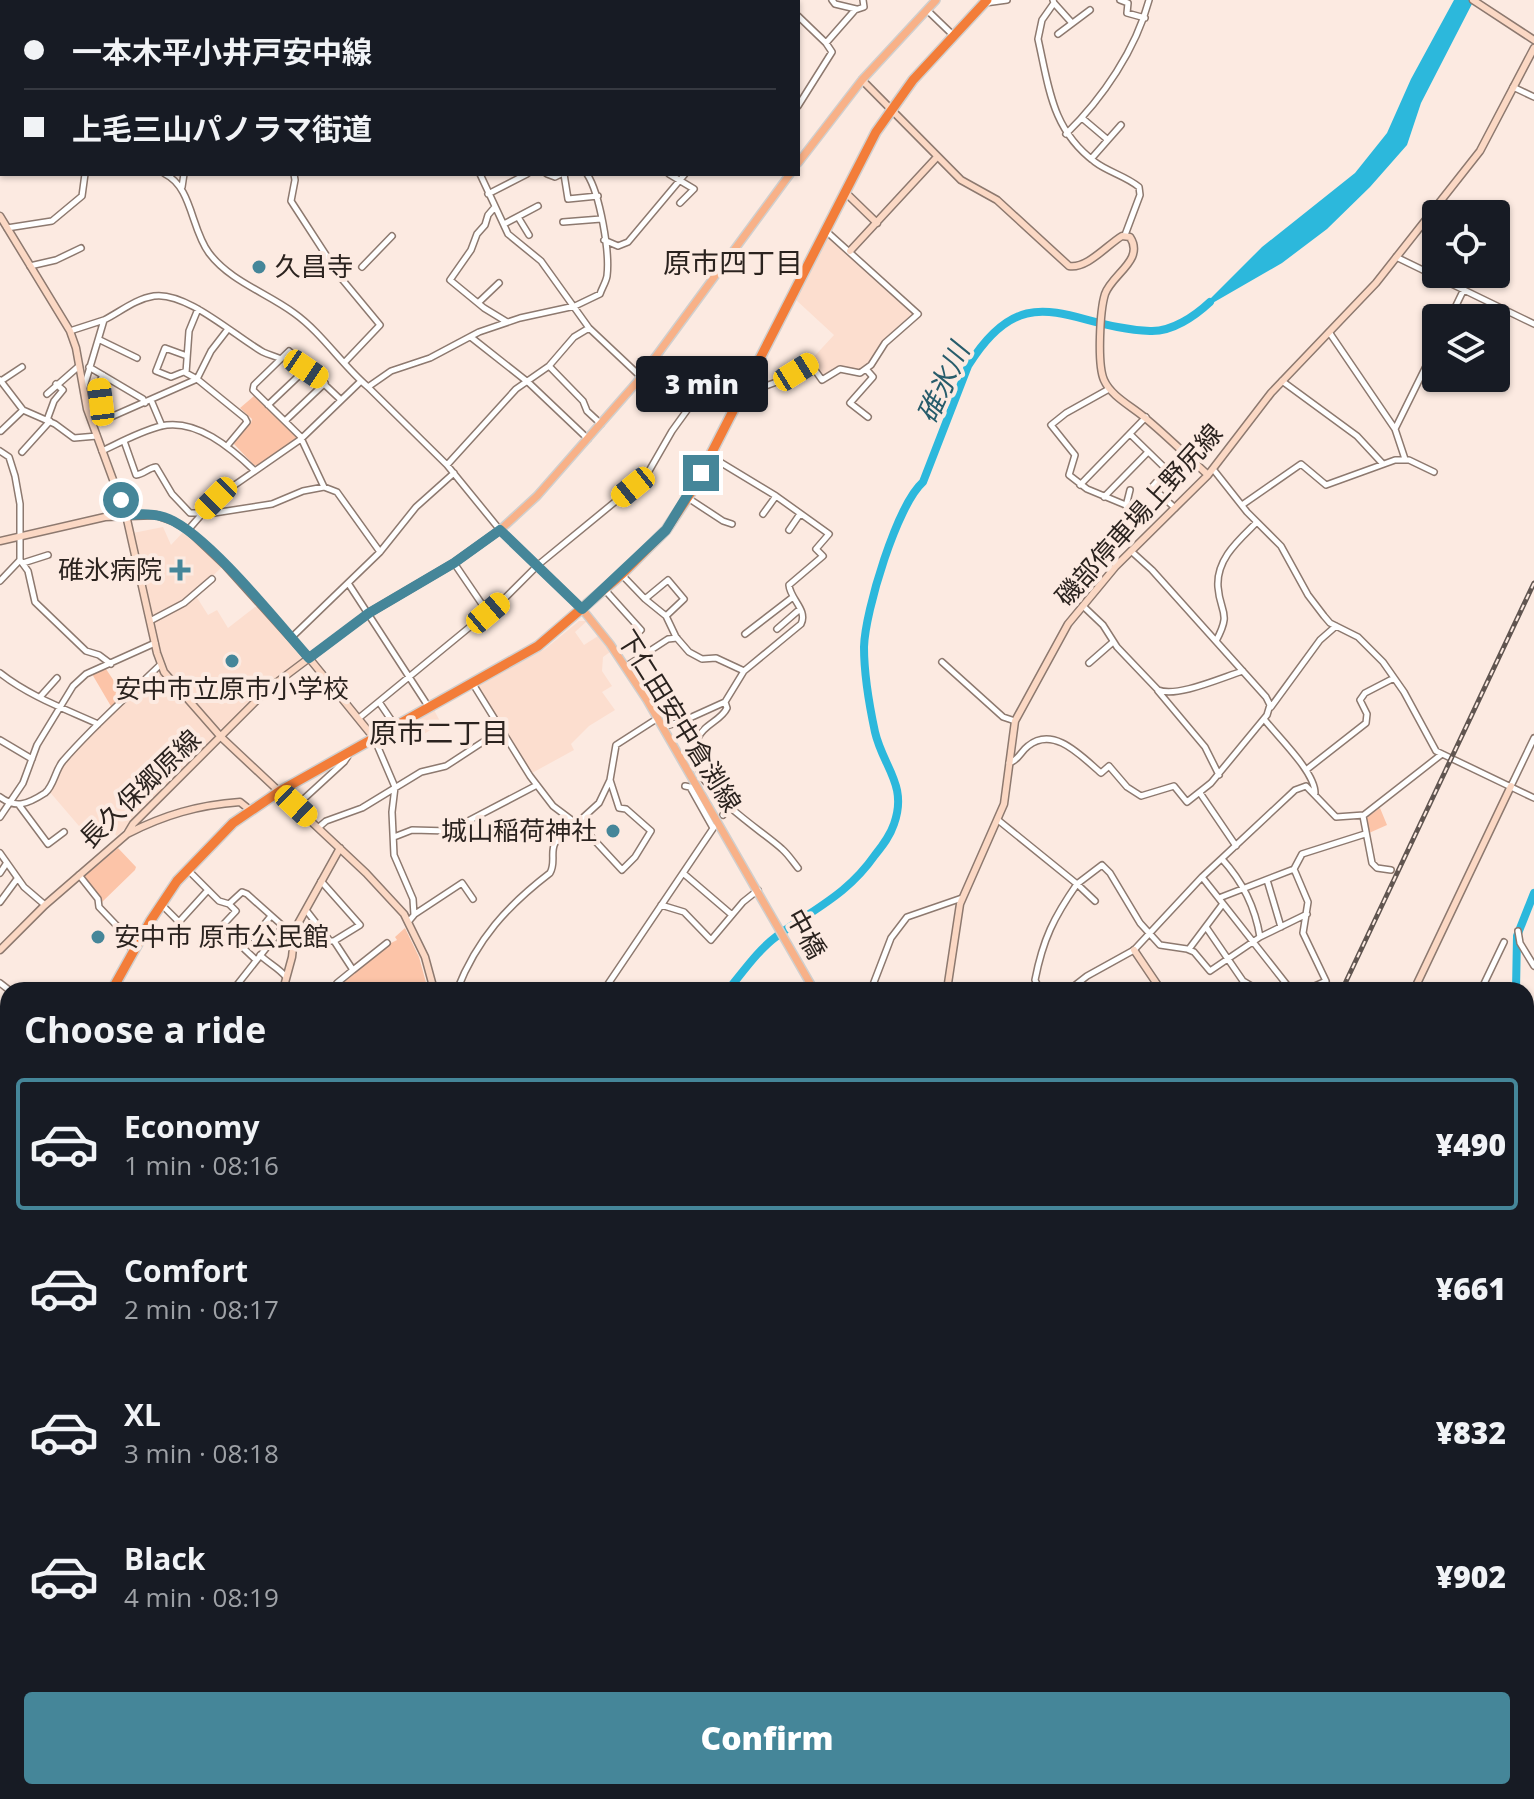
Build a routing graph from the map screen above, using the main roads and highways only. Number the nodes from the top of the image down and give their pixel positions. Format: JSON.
{"nodes":[{"id":1,"x":936,"y":0,"type":"edge"},
{"id":2,"x":1473,"y":0,"type":"edge"},
{"id":3,"x":985,"y":2,"type":"edge"},
{"id":4,"x":1534,"y":40,"type":"edge"},
{"id":5,"x":1534,"y":48,"type":"edge"},
{"id":6,"x":862,"y":80,"type":"junction"},
{"id":7,"x":891,"y":109,"type":"junction"},
{"id":8,"x":937,"y":157,"type":"junction"},
{"id":9,"x":800,"y":160,"type":"edge"},
{"id":10,"x":789,"y":176,"type":"edge"},
{"id":11,"x":845,"y":192,"type":"junction"},
{"id":12,"x":0,"y":216,"type":"edge"},
{"id":13,"x":877,"y":223,"type":"junction"},
{"id":14,"x":850,"y":251,"type":"road end"},
{"id":15,"x":1210,"y":472,"type":"junction"},
{"id":16,"x":126,"y":515,"type":"junction"},
{"id":17,"x":500,"y":530,"type":"junction"},
{"id":18,"x":2,"y":539,"type":"edge"},
{"id":19,"x":582,"y":609,"type":"junction"},
{"id":20,"x":309,"y":658,"type":"junction"},
{"id":21,"x":221,"y":737,"type":"junction"},
{"id":22,"x":374,"y":738,"type":"junction"},
{"id":23,"x":1511,"y":786,"type":"road end"},
{"id":24,"x":280,"y":791,"type":"junction"},
{"id":25,"x":250,"y":810,"type":"junction"},
{"id":26,"x":127,"y":834,"type":"junction"},
{"id":27,"x":340,"y":848,"type":"junction"},
{"id":28,"x":761,"y":894,"type":"joint"},
{"id":29,"x":0,"y":950,"type":"edge"},
{"id":30,"x":1134,"y":950,"type":"road end"},
{"id":31,"x":117,"y":982,"type":"edge"},
{"id":32,"x":286,"y":982,"type":"edge"},
{"id":33,"x":432,"y":982,"type":"edge"},
{"id":34,"x":810,"y":982,"type":"edge"},
{"id":35,"x":948,"y":982,"type":"edge"},
{"id":36,"x":1156,"y":982,"type":"edge"},
{"id":37,"x":1418,"y":982,"type":"edge"}],
"edges":[{"from":1,"to":6,"type":"main road"},
{"from":2,"to":4,"type":"main road"},
{"from":3,"to":7,"type":"highway"},
{"from":5,"to":15,"type":"main road","name":"磯部停車場上野尻線"},
{"from":6,"to":7,"type":"main road"},
{"from":6,"to":9,"type":"main road"},
{"from":7,"to":8,"type":"main road"},
{"from":7,"to":11,"type":"highway"},
{"from":8,"to":13,"type":"main road"},
{"from":8,"to":15,"type":"main road"},
{"from":10,"to":17,"type":"main road"},
{"from":11,"to":13,"type":"main road"},
{"from":11,"to":19,"type":"highway"},
{"from":12,"to":16,"type":"main road"},
{"from":13,"to":14,"type":"main road"},
{"from":15,"to":35,"type":"main road","name":"磯部停車場上野尻線"},
{"from":16,"to":18,"type":"main road"},
{"from":16,"to":20,"type":"main road"},
{"from":16,"to":21,"type":"main road"},
{"from":17,"to":19,"type":"main road","name":"下仁田安中倉渕線"},
{"from":17,"to":20,"type":"main road","name":"長久保郷原線"},
{"from":19,"to":22,"type":"highway"},
{"from":19,"to":28,"type":"main road","name":"下仁田安中倉渕線"},
{"from":20,"to":21,"type":"main road","name":"長久保郷原線"},
{"from":20,"to":22,"type":"main road"},
{"from":21,"to":24,"type":"main road"},
{"from":21,"to":26,"type":"main road","name":"長久保郷原線"},
{"from":22,"to":24,"type":"highway"},
{"from":23,"to":37,"type":"main road"},
{"from":24,"to":25,"type":"highway"},
{"from":24,"to":27,"type":"main road"},
{"from":25,"to":26,"type":"main road"},
{"from":25,"to":31,"type":"highway"},
{"from":26,"to":29,"type":"main road","name":"長久保郷原線"},
{"from":27,"to":32,"type":"main road"},
{"from":27,"to":33,"type":"main road"},
{"from":28,"to":34,"type":"main road","name":"中橋"},
{"from":30,"to":36,"type":"main road"}]}
